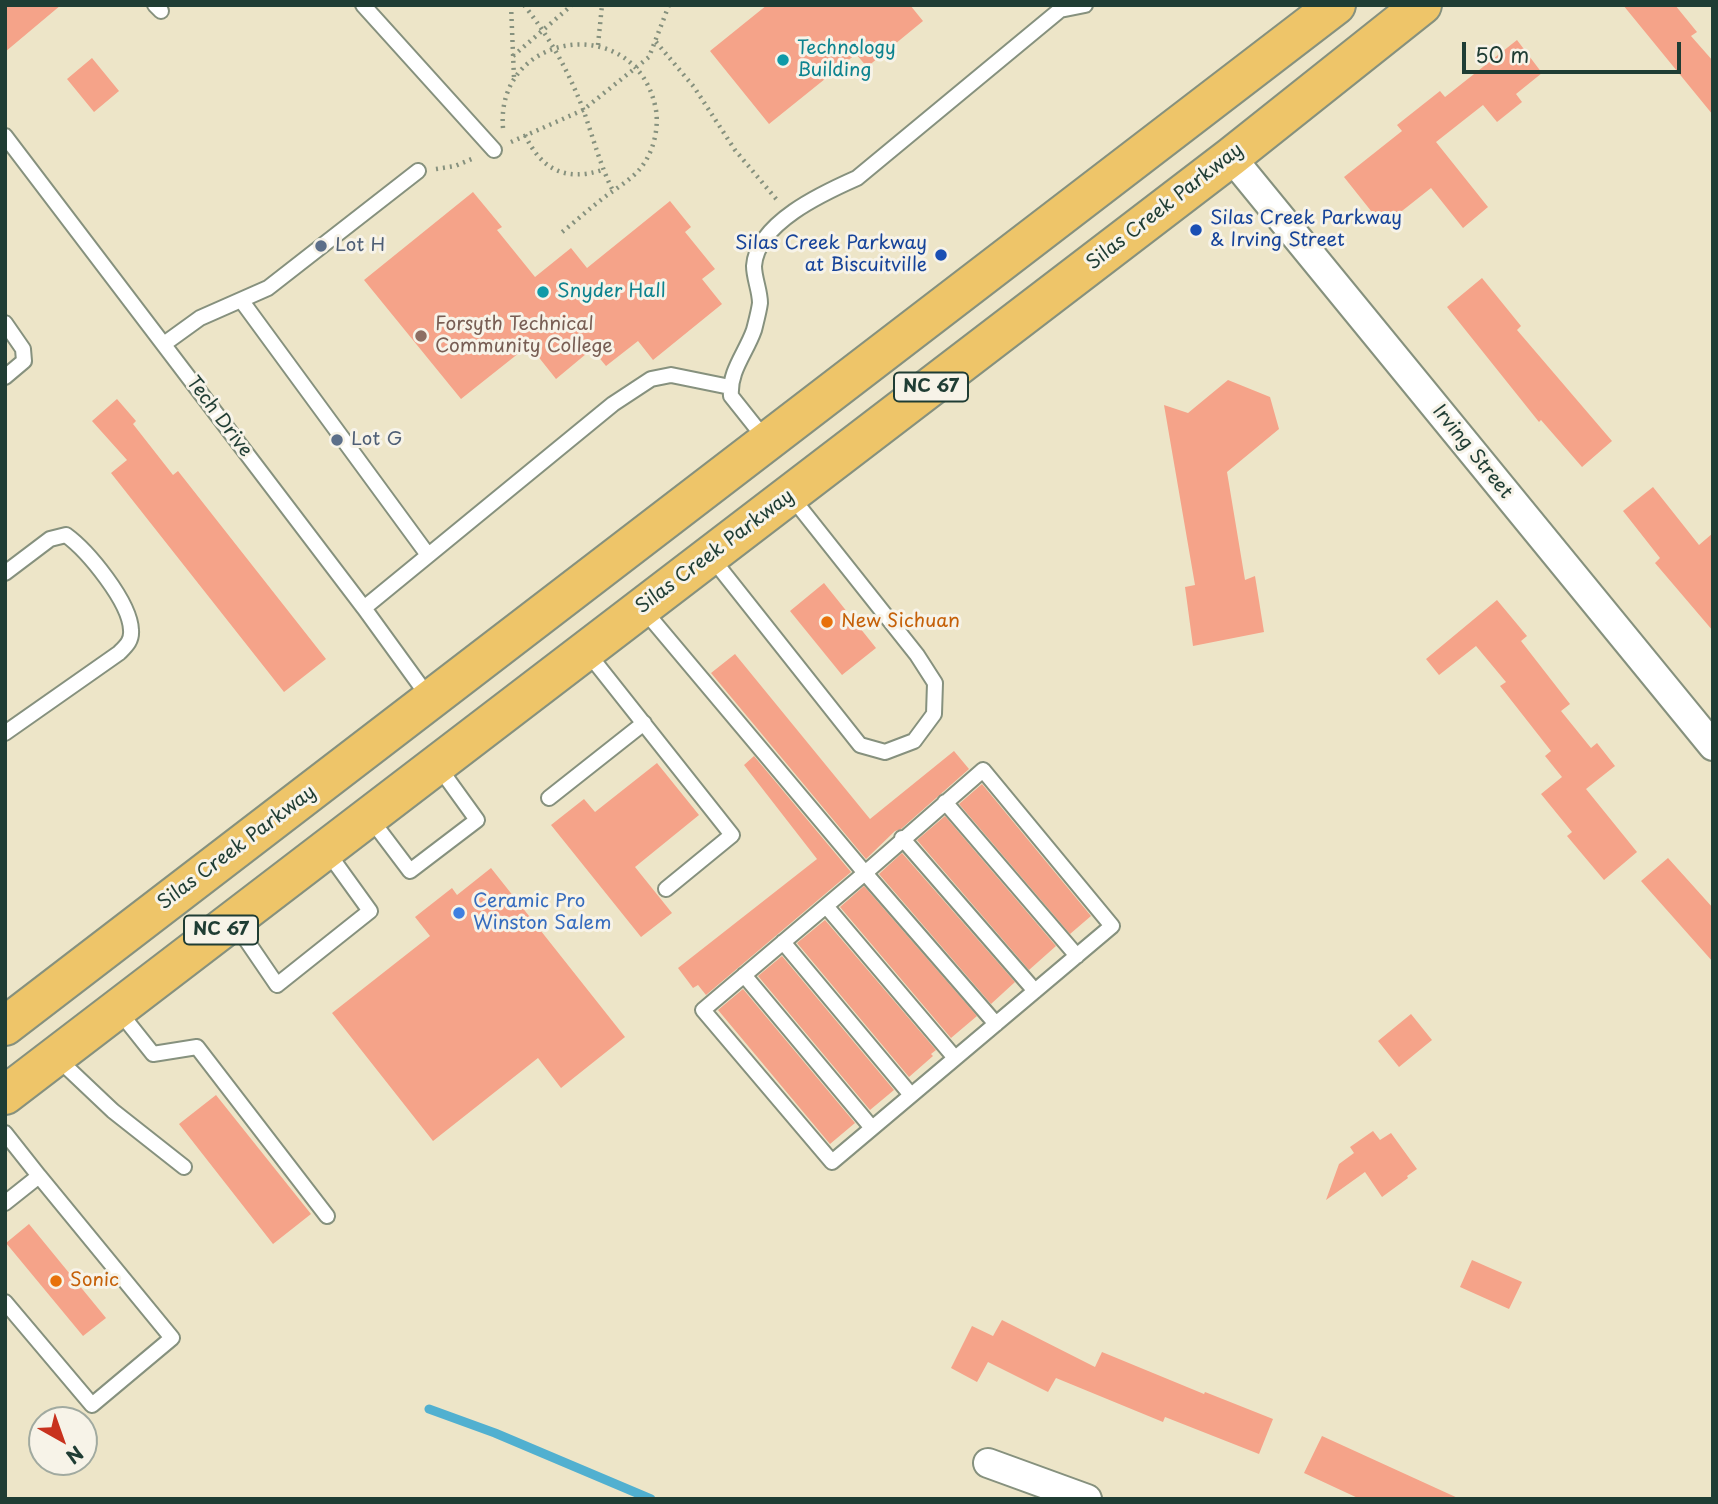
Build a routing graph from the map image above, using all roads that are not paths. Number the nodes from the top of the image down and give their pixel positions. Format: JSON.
{"nodes":[{"id":1,"x":363,"y":5,"type":"edge"},
{"id":2,"x":1085,"y":5,"type":"edge"},
{"id":3,"x":1336,"y":5,"type":"edge"},
{"id":4,"x":1422,"y":5,"type":"edge"},
{"id":5,"x":5,"y":136,"type":"edge"},
{"id":6,"x":494,"y":150,"type":"road end"},
{"id":7,"x":1231,"y":157,"type":"junction"},
{"id":8,"x":418,"y":171,"type":"road end"},
{"id":9,"x":241,"y":300,"type":"junction"},
{"id":10,"x":5,"y":323,"type":"edge"},
{"id":11,"x":164,"y":344,"type":"junction"},
{"id":12,"x":5,"y":377,"type":"edge"},
{"id":13,"x":730,"y":387,"type":"junction"},
{"id":14,"x":767,"y":442,"type":"junction"},
{"id":15,"x":789,"y":495,"type":"junction"},
{"id":16,"x":428,"y":555,"type":"junction"},
{"id":17,"x":710,"y":556,"type":"junction"},
{"id":18,"x":5,"y":573,"type":"edge"},
{"id":19,"x":364,"y":608,"type":"junction"},
{"id":20,"x":642,"y":608,"type":"junction"},
{"id":21,"x":587,"y":651,"type":"junction"},
{"id":22,"x":430,"y":700,"type":"junction"},
{"id":23,"x":644,"y":723,"type":"junction"},
{"id":24,"x":5,"y":733,"type":"edge"},
{"id":25,"x":1713,"y":746,"type":"edge"},
{"id":26,"x":437,"y":765,"type":"junction"},
{"id":27,"x":549,"y":798,"type":"dead end"},
{"id":28,"x":945,"y":802,"type":"junction"},
{"id":29,"x":369,"y":817,"type":"junction"},
{"id":30,"x":902,"y":838,"type":"junction"},
{"id":31,"x":326,"y":850,"type":"junction"},
{"id":32,"x":865,"y":873,"type":"junction"},
{"id":33,"x":666,"y":890,"type":"dead end"},
{"id":34,"x":826,"y":906,"type":"junction"},
{"id":35,"x":233,"y":921,"type":"junction"},
{"id":36,"x":783,"y":942,"type":"junction"},
{"id":37,"x":1077,"y":956,"type":"junction"},
{"id":38,"x":744,"y":975,"type":"junction"},
{"id":39,"x":1035,"y":991,"type":"junction"},
{"id":40,"x":131,"y":999,"type":"junction"},
{"id":41,"x":996,"y":1024,"type":"junction"},
{"id":42,"x":5,"y":1026,"type":"edge"},
{"id":43,"x":55,"y":1057,"type":"junction"},
{"id":44,"x":955,"y":1058,"type":"junction"},
{"id":45,"x":5,"y":1095,"type":"edge"},
{"id":46,"x":911,"y":1095,"type":"junction"},
{"id":47,"x":872,"y":1128,"type":"junction"},
{"id":48,"x":5,"y":1133,"type":"edge"},
{"id":49,"x":184,"y":1167,"type":"dead end"},
{"id":50,"x":39,"y":1176,"type":"junction"},
{"id":51,"x":5,"y":1203,"type":"edge"},
{"id":52,"x":327,"y":1216,"type":"dead end"},
{"id":53,"x":5,"y":1302,"type":"edge"},
{"id":54,"x":988,"y":1463,"type":"dead end"},
{"id":55,"x":1087,"y":1499,"type":"edge"}],
"edges":[{"from":1,"to":6,"type":"lane"},
{"from":2,"to":13,"type":"lane"},
{"from":3,"to":14,"type":"main road","name":"Silas Creek Parkway","number":"NC 67"},
{"from":4,"to":7,"type":"main road","name":"Silas Creek Parkway","number":"NC 67"},
{"from":5,"to":11,"type":"lane","name":"Tech Drive"},
{"from":7,"to":15,"type":"main road","name":"Silas Creek Parkway","number":"NC 67"},
{"from":7,"to":25,"type":"street","name":"Irving Street"},
{"from":8,"to":9,"type":"lane"},
{"from":9,"to":11,"type":"lane"},
{"from":9,"to":16,"type":"lane"},
{"from":10,"to":12,"type":"lane"},
{"from":11,"to":19,"type":"lane","name":"Tech Drive"},
{"from":13,"to":14,"type":"lane"},
{"from":13,"to":16,"type":"lane"},
{"from":14,"to":22,"type":"main road","name":"Silas Creek Parkway","number":"NC 67"},
{"from":15,"to":17,"type":"main road","name":"Silas Creek Parkway","number":"NC 67"},
{"from":15,"to":17,"type":"lane"},
{"from":16,"to":19,"type":"lane"},
{"from":17,"to":20,"type":"main road","name":"Silas Creek Parkway","number":"NC 67"},
{"from":18,"to":24,"type":"lane"},
{"from":19,"to":22,"type":"lane","name":"Tech Drive"},
{"from":20,"to":21,"type":"main road","name":"Silas Creek Parkway","number":"NC 67"},
{"from":20,"to":32,"type":"lane"},
{"from":21,"to":23,"type":"lane"},
{"from":21,"to":26,"type":"main road","name":"Silas Creek Parkway","number":"NC 67"},
{"from":22,"to":40,"type":"main road"},
{"from":22,"to":42,"type":"main road","name":"Silas Creek Parkway","number":"NC 67"},
{"from":23,"to":27,"type":"lane"},
{"from":23,"to":33,"type":"lane"},
{"from":26,"to":29,"type":"main road","name":"Silas Creek Parkway","number":"NC 67"},
{"from":26,"to":29,"type":"lane"},
{"from":28,"to":30,"type":"lane"},
{"from":28,"to":37,"type":"lane"},
{"from":28,"to":37,"type":"lane"},
{"from":29,"to":31,"type":"main road","name":"Silas Creek Parkway","number":"NC 67"},
{"from":30,"to":32,"type":"lane"},
{"from":30,"to":39,"type":"lane"},
{"from":31,"to":35,"type":"main road","name":"Silas Creek Parkway","number":"NC 67"},
{"from":31,"to":35,"type":"lane"},
{"from":32,"to":34,"type":"lane"},
{"from":32,"to":41,"type":"lane"},
{"from":34,"to":36,"type":"lane"},
{"from":34,"to":44,"type":"lane"},
{"from":35,"to":40,"type":"main road","name":"Silas Creek Parkway","number":"NC 67"},
{"from":36,"to":38,"type":"lane"},
{"from":36,"to":46,"type":"lane"},
{"from":37,"to":39,"type":"lane"},
{"from":38,"to":47,"type":"lane"},
{"from":38,"to":47,"type":"lane"},
{"from":39,"to":41,"type":"lane"},
{"from":40,"to":43,"type":"main road","name":"Silas Creek Parkway","number":"NC 67"},
{"from":40,"to":52,"type":"lane"},
{"from":41,"to":44,"type":"lane"},
{"from":43,"to":45,"type":"main road","name":"Silas Creek Parkway","number":"NC 67"},
{"from":43,"to":49,"type":"lane"},
{"from":44,"to":46,"type":"lane"},
{"from":46,"to":47,"type":"lane"},
{"from":48,"to":50,"type":"lane"},
{"from":50,"to":51,"type":"lane"},
{"from":50,"to":53,"type":"lane"},
{"from":54,"to":55,"type":"street"}]}
